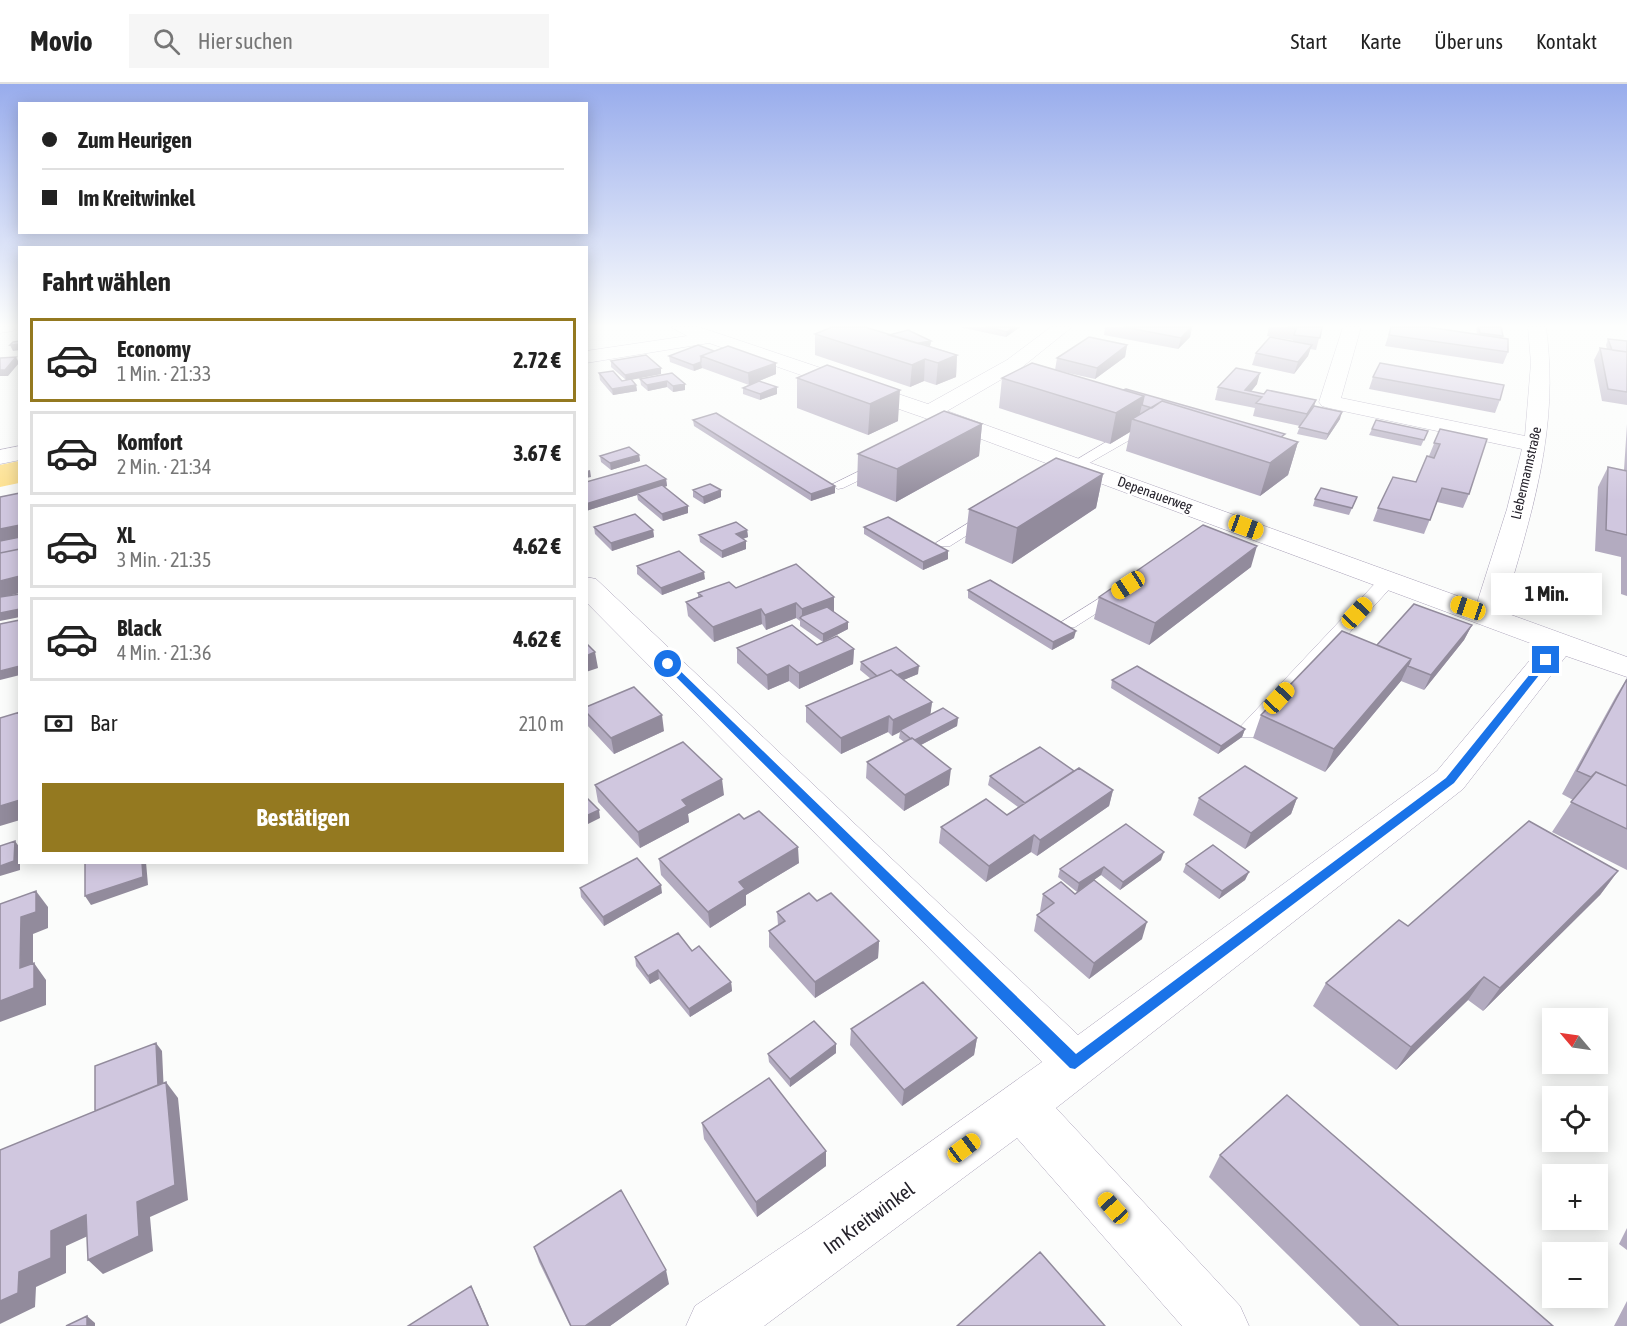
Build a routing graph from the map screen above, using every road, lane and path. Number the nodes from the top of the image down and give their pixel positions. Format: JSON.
{"nodes":[{"id":1,"x":849,"y":385,"type":"edge"},
{"id":2,"x":976,"y":385,"type":"edge"},
{"id":3,"x":1334,"y":385,"type":"edge"},
{"id":4,"x":1542,"y":385,"type":"edge"},
{"id":5,"x":930,"y":412,"type":"junction"},
{"id":6,"x":1128,"y":417,"type":"edge"},
{"id":7,"x":1535,"y":445,"type":"junction"},
{"id":8,"x":18,"y":453,"type":"edge"},
{"id":9,"x":0,"y":457,"type":"edge"},
{"id":10,"x":890,"y":460,"type":"edge"},
{"id":11,"x":1075,"y":465,"type":"junction"},
{"id":12,"x":1045,"y":483,"type":"edge"},
{"id":13,"x":838,"y":485,"type":"dead end"},
{"id":14,"x":1005,"y":507,"type":"edge"},
{"id":15,"x":944,"y":543,"type":"dead end"},
{"id":16,"x":1389,"y":579,"type":"junction"},
{"id":17,"x":1128,"y":585,"type":"edge"},
{"id":18,"x":588,"y":587,"type":"edge"},
{"id":19,"x":1488,"y":615,"type":"junction"},
{"id":20,"x":1069,"y":623,"type":"dead end"},
{"id":21,"x":1561,"y":642,"type":"junction"},
{"id":22,"x":1627,"y":668,"type":"edge"},
{"id":23,"x":1247,"y":732,"type":"edge"},
{"id":24,"x":1075,"y":1063,"type":"junction"},
{"id":25,"x":1021,"y":1106,"type":"junction"},
{"id":26,"x":715,"y":1326,"type":"edge"},
{"id":27,"x":1220,"y":1326,"type":"edge"}],
"edges":[{"from":1,"to":5,"type":"street","name":"Depenauerweg"},
{"from":2,"to":5,"type":"street"},
{"from":3,"to":7,"type":"street"},
{"from":4,"to":7,"type":"street","name":"Liebermannstraße"},
{"from":5,"to":11,"type":"street","name":"Depenauerweg"},
{"from":6,"to":11,"type":"lane"},
{"from":7,"to":19,"type":"street","name":"Liebermannstraße"},
{"from":8,"to":9,"type":"street"},
{"from":10,"to":13,"type":"lane"},
{"from":11,"to":12,"type":"lane"},
{"from":11,"to":16,"type":"street","name":"Depenauerweg"},
{"from":14,"to":15,"type":"lane"},
{"from":16,"to":19,"type":"street","name":"Depenauerweg"},
{"from":16,"to":23,"type":"lane"},
{"from":17,"to":20,"type":"lane"},
{"from":18,"to":24,"type":"street"},
{"from":19,"to":21,"type":"street","name":"Depenauerweg"},
{"from":21,"to":22,"type":"street","name":"Depenauerweg"},
{"from":21,"to":24,"type":"street","name":"Im Kreitwinkel"},
{"from":24,"to":25,"type":"street","name":"Im Kreitwinkel"},
{"from":25,"to":26,"type":"street","name":"Im Kreitwinkel"},
{"from":25,"to":27,"type":"street"}]}
